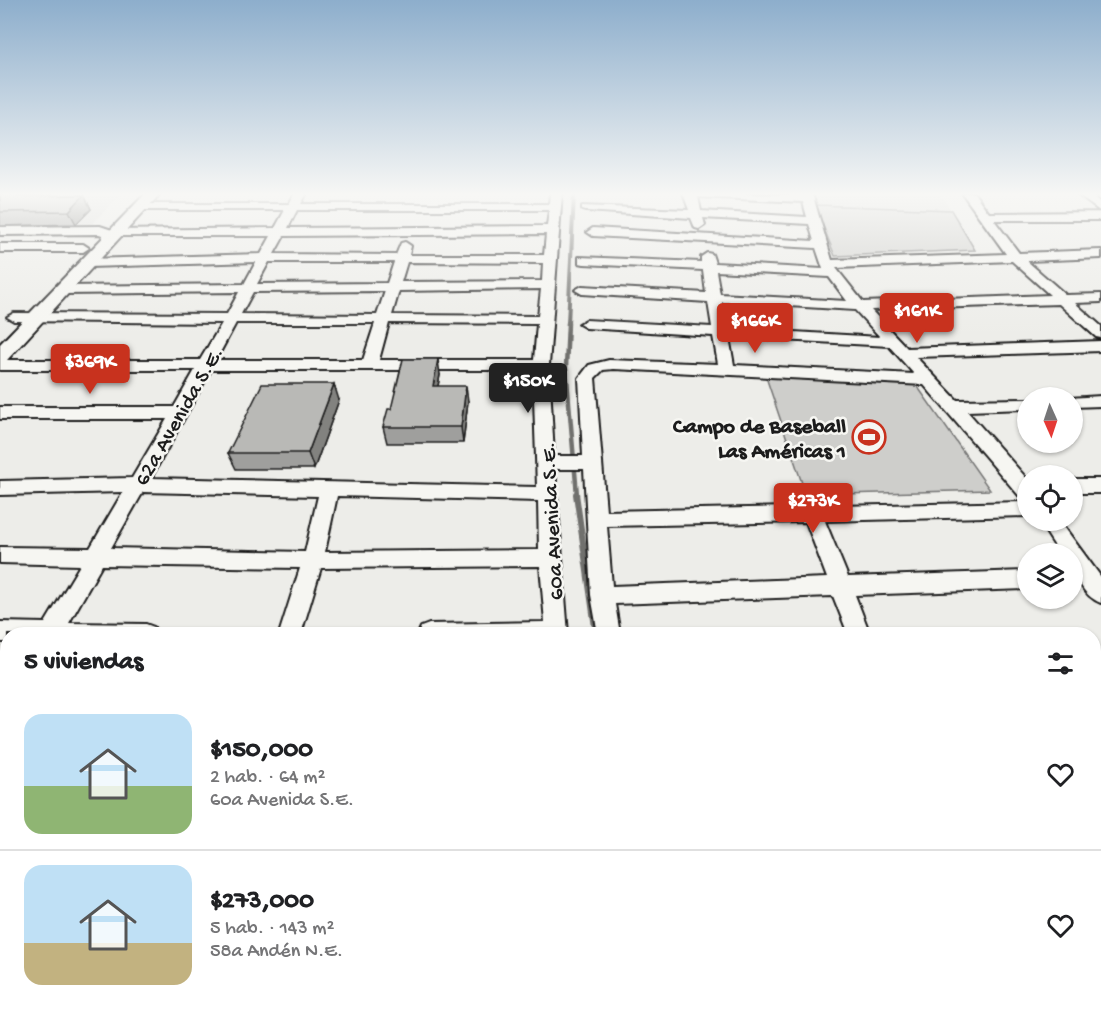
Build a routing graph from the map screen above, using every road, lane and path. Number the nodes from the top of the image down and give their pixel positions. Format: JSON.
{"nodes":[{"id":1,"x":102,"y":240,"type":"edge"},
{"id":2,"x":275,"y":240,"type":"edge"},
{"id":3,"x":407,"y":240,"type":"edge"},
{"id":4,"x":552,"y":240,"type":"edge"},
{"id":5,"x":703,"y":240,"type":"edge"},
{"id":6,"x":739,"y":240,"type":"edge"},
{"id":7,"x":821,"y":240,"type":"edge"},
{"id":8,"x":1003,"y":240,"type":"edge"},
{"id":9,"x":822,"y":245,"type":"junction"},
{"id":10,"x":0,"y":248,"type":"edge"},
{"id":11,"x":16,"y":248,"type":"junction"},
{"id":12,"x":1101,"y":254,"type":"edge"},
{"id":13,"x":85,"y":255,"type":"junction"},
{"id":14,"x":265,"y":258,"type":"junction"},
{"id":15,"x":402,"y":258,"type":"junction"},
{"id":16,"x":1016,"y":258,"type":"junction"},
{"id":17,"x":550,"y":259,"type":"junction"},
{"id":18,"x":584,"y":260,"type":"dead end"},
{"id":19,"x":0,"y":262,"type":"edge"},
{"id":20,"x":709,"y":267,"type":"junction"},
{"id":21,"x":829,"y":268,"type":"junction"},
{"id":22,"x":549,"y":285,"type":"junction"},
{"id":23,"x":393,"y":286,"type":"junction"},
{"id":24,"x":249,"y":288,"type":"junction"},
{"id":25,"x":62,"y":290,"type":"junction"},
{"id":26,"x":582,"y":290,"type":"dead end"},
{"id":27,"x":715,"y":298,"type":"junction"},
{"id":28,"x":1101,"y":298,"type":"edge"},
{"id":29,"x":1062,"y":299,"type":"junction"},
{"id":30,"x":857,"y":306,"type":"junction"},
{"id":31,"x":14,"y":317,"type":"junction"},
{"id":32,"x":37,"y":317,"type":"junction"},
{"id":33,"x":232,"y":318,"type":"junction"},
{"id":34,"x":383,"y":320,"type":"junction"},
{"id":35,"x":546,"y":320,"type":"junction"},
{"id":36,"x":586,"y":324,"type":"dead end"},
{"id":37,"x":0,"y":331,"type":"edge"},
{"id":38,"x":722,"y":332,"type":"junction"},
{"id":39,"x":1101,"y":334,"type":"edge"},
{"id":40,"x":890,"y":342,"type":"junction"},
{"id":41,"x":1101,"y":346,"type":"edge"},
{"id":42,"x":902,"y":353,"type":"junction"},
{"id":43,"x":0,"y":356,"type":"edge"},
{"id":44,"x":207,"y":364,"type":"junction"},
{"id":45,"x":370,"y":364,"type":"junction"},
{"id":46,"x":0,"y":365,"type":"edge"},
{"id":47,"x":541,"y":365,"type":"junction"},
{"id":48,"x":727,"y":370,"type":"junction"},
{"id":49,"x":928,"y":380,"type":"junction"},
{"id":50,"x":1101,"y":401,"type":"edge"},
{"id":51,"x":1083,"y":402,"type":"edge"},
{"id":52,"x":1017,"y":404,"type":"edge"},
{"id":53,"x":953,"y":406,"type":"junction"},
{"id":54,"x":0,"y":413,"type":"edge"},
{"id":55,"x":179,"y":413,"type":"junction"},
{"id":56,"x":571,"y":463,"type":"junction"},
{"id":57,"x":1017,"y":479,"type":"edge"},
{"id":58,"x":137,"y":485,"type":"junction"},
{"id":59,"x":1083,"y":486,"type":"edge"},
{"id":60,"x":1101,"y":486,"type":"edge"},
{"id":61,"x":0,"y":488,"type":"edge"},
{"id":62,"x":329,"y":491,"type":"junction"},
{"id":63,"x":548,"y":494,"type":"junction"},
{"id":64,"x":1017,"y":509,"type":"edge"},
{"id":65,"x":813,"y":515,"type":"junction"},
{"id":66,"x":597,"y":519,"type":"junction"},
{"id":67,"x":0,"y":555,"type":"edge"},
{"id":68,"x":97,"y":555,"type":"junction"},
{"id":69,"x":550,"y":558,"type":"junction"},
{"id":70,"x":314,"y":560,"type":"junction"},
{"id":71,"x":1083,"y":569,"type":"edge"},
{"id":72,"x":1017,"y":580,"type":"edge"},
{"id":73,"x":1083,"y":584,"type":"edge"},
{"id":74,"x":840,"y":587,"type":"junction"},
{"id":75,"x":1100,"y":591,"type":"edge"},
{"id":76,"x":602,"y":595,"type":"junction"},
{"id":77,"x":55,"y":627,"type":"edge"},
{"id":78,"x":292,"y":627,"type":"edge"},
{"id":79,"x":556,"y":627,"type":"edge"},
{"id":80,"x":608,"y":627,"type":"edge"},
{"id":81,"x":856,"y":627,"type":"edge"}],
"edges":[{"from":1,"to":13,"type":"main road"},
{"from":2,"to":14,"type":"street","name":"62a Avenida S.E."},
{"from":3,"to":15,"type":"street"},
{"from":4,"to":17,"type":"street","name":"60a Avenida S.E."},
{"from":5,"to":20,"type":"street"},
{"from":6,"to":9,"type":"street"},
{"from":7,"to":9,"type":"street"},
{"from":8,"to":16,"type":"street"},
{"from":9,"to":21,"type":"street"},
{"from":10,"to":11,"type":"street"},
{"from":11,"to":13,"type":"street"},
{"from":11,"to":19,"type":"street"},
{"from":12,"to":16,"type":"street"},
{"from":13,"to":14,"type":"street"},
{"from":13,"to":25,"type":"main road"},
{"from":13,"to":31,"type":"main road"},
{"from":14,"to":15,"type":"street"},
{"from":14,"to":24,"type":"street","name":"62a Avenida S.E."},
{"from":15,"to":17,"type":"street"},
{"from":15,"to":23,"type":"street"},
{"from":16,"to":21,"type":"street"},
{"from":16,"to":29,"type":"street"},
{"from":17,"to":22,"type":"street","name":"60a Avenida S.E."},
{"from":18,"to":20,"type":"street"},
{"from":20,"to":21,"type":"street"},
{"from":20,"to":27,"type":"street"},
{"from":21,"to":30,"type":"street"},
{"from":22,"to":23,"type":"street"},
{"from":22,"to":35,"type":"street","name":"60a Avenida S.E."},
{"from":23,"to":24,"type":"street"},
{"from":23,"to":34,"type":"street"},
{"from":24,"to":25,"type":"street"},
{"from":24,"to":33,"type":"street","name":"62a Avenida S.E."},
{"from":25,"to":32,"type":"main road"},
{"from":26,"to":27,"type":"street"},
{"from":27,"to":30,"type":"street"},
{"from":27,"to":38,"type":"street"},
{"from":28,"to":29,"type":"street"},
{"from":29,"to":30,"type":"street"},
{"from":29,"to":39,"type":"street"},
{"from":30,"to":40,"type":"street"},
{"from":31,"to":32,"type":"street"},
{"from":31,"to":37,"type":"main road"},
{"from":32,"to":33,"type":"street"},
{"from":32,"to":43,"type":"main road"},
{"from":33,"to":34,"type":"street"},
{"from":33,"to":44,"type":"street","name":"62a Avenida S.E."},
{"from":34,"to":35,"type":"street"},
{"from":34,"to":45,"type":"street"},
{"from":35,"to":47,"type":"street","name":"60a Avenida S.E."},
{"from":36,"to":38,"type":"street"},
{"from":38,"to":40,"type":"street"},
{"from":38,"to":48,"type":"street"},
{"from":40,"to":42,"type":"street"},
{"from":41,"to":42,"type":"street"},
{"from":42,"to":49,"type":"street"},
{"from":44,"to":45,"type":"street"},
{"from":44,"to":46,"type":"street"},
{"from":44,"to":55,"type":"street","name":"62a Avenida S.E."},
{"from":45,"to":47,"type":"street"},
{"from":47,"to":56,"type":"street","name":"60a Avenida S.E."},
{"from":48,"to":49,"type":"street"},
{"from":48,"to":56,"type":"street"},
{"from":49,"to":53,"type":"street"},
{"from":50,"to":51,"type":"street"},
{"from":52,"to":53,"type":"street"},
{"from":53,"to":57,"type":"street"},
{"from":54,"to":55,"type":"street"},
{"from":55,"to":58,"type":"street","name":"62a Avenida S.E."},
{"from":56,"to":63,"type":"street","name":"60a Avenida S.E."},
{"from":56,"to":66,"type":"street"},
{"from":58,"to":61,"type":"street"},
{"from":58,"to":62,"type":"street"},
{"from":58,"to":68,"type":"street","name":"62a Avenida S.E."},
{"from":59,"to":60,"type":"street"},
{"from":62,"to":63,"type":"street"},
{"from":62,"to":70,"type":"street"},
{"from":63,"to":69,"type":"street","name":"60a Avenida S.E."},
{"from":64,"to":65,"type":"street"},
{"from":65,"to":66,"type":"street"},
{"from":65,"to":74,"type":"street"},
{"from":66,"to":76,"type":"street"},
{"from":67,"to":68,"type":"street"},
{"from":68,"to":70,"type":"street"},
{"from":68,"to":77,"type":"street","name":"62a Avenida S.E."},
{"from":69,"to":70,"type":"street"},
{"from":69,"to":79,"type":"street","name":"60a Avenida S.E."},
{"from":70,"to":78,"type":"street"},
{"from":71,"to":75,"type":"street"},
{"from":72,"to":74,"type":"street"},
{"from":73,"to":75,"type":"street"},
{"from":74,"to":76,"type":"street"},
{"from":74,"to":81,"type":"street"},
{"from":76,"to":80,"type":"street"}]}
